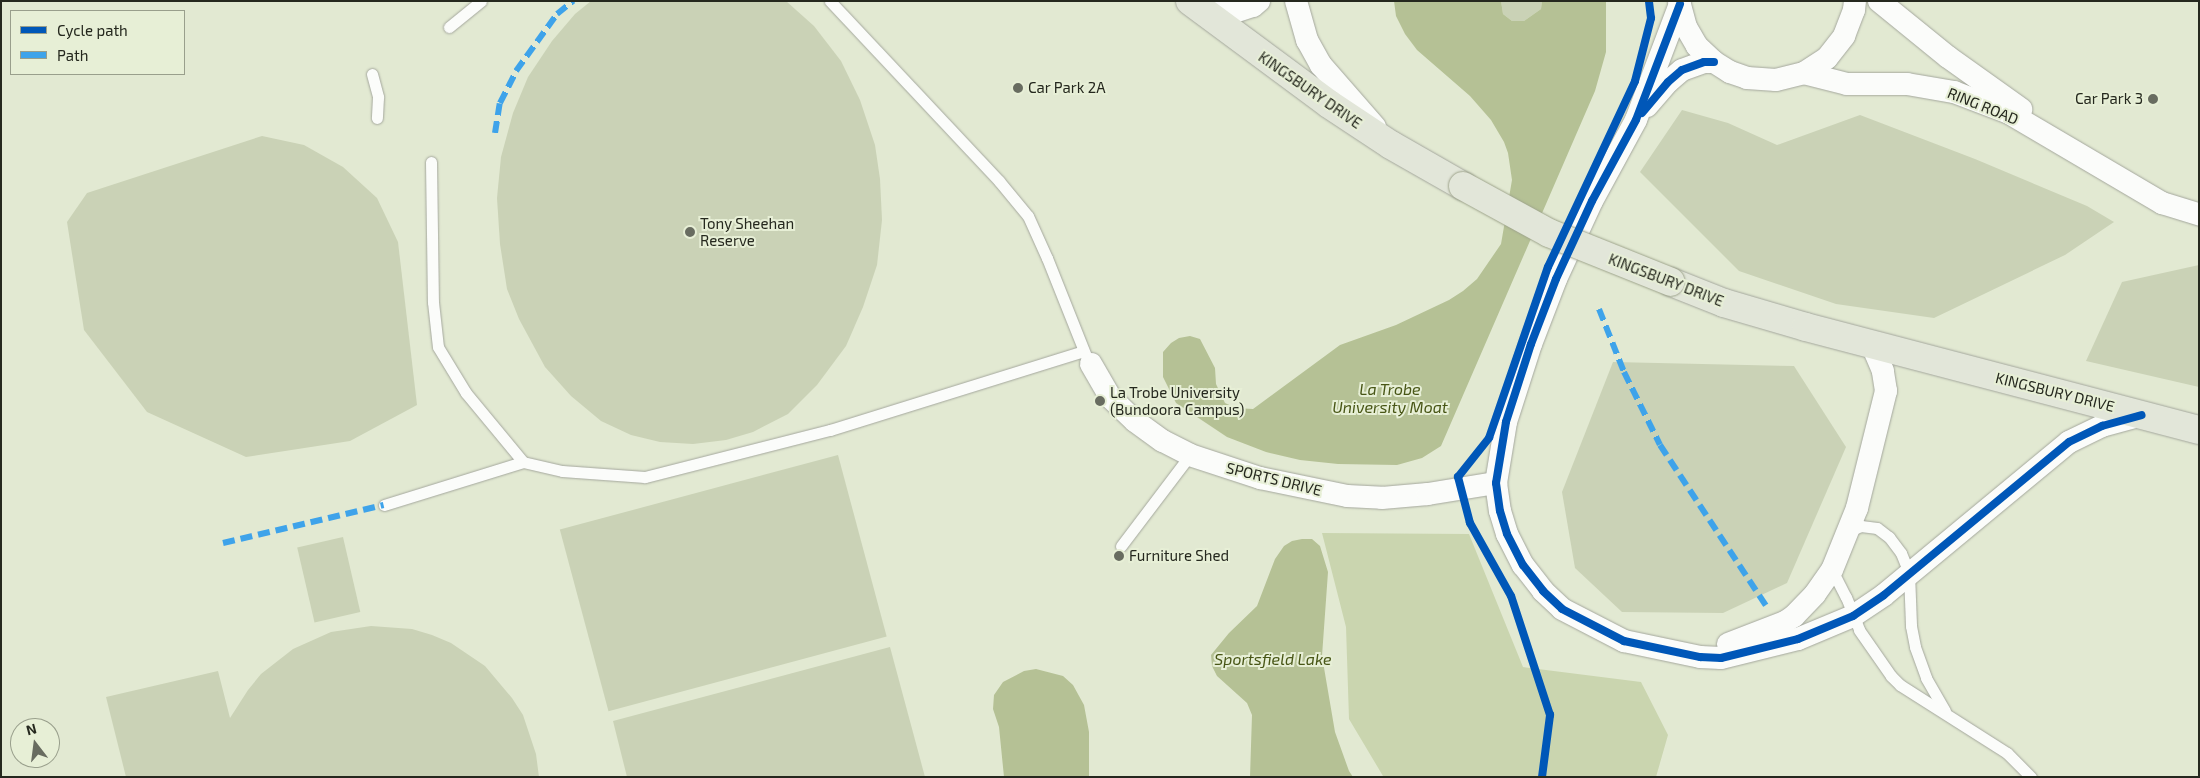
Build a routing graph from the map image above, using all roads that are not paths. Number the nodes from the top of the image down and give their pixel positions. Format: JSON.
{"nodes":[{"id":1,"x":481,"y":1,"type":"edge"},
{"id":2,"x":830,"y":1,"type":"edge"},
{"id":3,"x":1259,"y":1,"type":"edge"},
{"id":4,"x":1296,"y":1,"type":"edge"},
{"id":5,"x":1855,"y":1,"type":"edge"},
{"id":6,"x":1879,"y":1,"type":"edge"},
{"id":7,"x":1680,"y":3,"type":"edge"},
{"id":8,"x":1196,"y":6,"type":"edge"},
{"id":9,"x":449,"y":27,"type":"dead end"},
{"id":10,"x":1714,"y":62,"type":"junction"},
{"id":11,"x":1804,"y":73,"type":"junction"},
{"id":12,"x":372,"y":74,"type":"dead end"},
{"id":13,"x":377,"y":118,"type":"dead end"},
{"id":14,"x":1636,"y":120,"type":"junction"},
{"id":15,"x":1391,"y":145,"type":"junction"},
{"id":16,"x":431,"y":162,"type":"dead end"},
{"id":17,"x":2094,"y":163,"type":"junction"},
{"id":18,"x":2199,"y":214,"type":"edge"},
{"id":19,"x":1872,"y":345,"type":"junction"},
{"id":20,"x":1087,"y":357,"type":"junction"},
{"id":21,"x":2142,"y":415,"type":"junction"},
{"id":22,"x":2199,"y":430,"type":"edge"},
{"id":23,"x":1190,"y":455,"type":"junction"},
{"id":24,"x":524,"y":462,"type":"junction"},
{"id":25,"x":1496,"y":483,"type":"junction"},
{"id":26,"x":384,"y":505,"type":"dead end"},
{"id":27,"x":1849,"y":531,"type":"junction"},
{"id":28,"x":1121,"y":546,"type":"dead end"},
{"id":29,"x":1832,"y":570,"type":"junction"},
{"id":30,"x":1909,"y":573,"type":"junction"},
{"id":31,"x":1853,"y":616,"type":"junction"},
{"id":32,"x":1673,"y":652,"type":"junction"},
{"id":33,"x":1948,"y":714,"type":"junction"},
{"id":34,"x":2031,"y":777,"type":"edge"}],
"edges":[{"from":1,"to":9,"type":"lane"},
{"from":2,"to":20,"type":"lane"},
{"from":3,"to":8,"type":"street"},
{"from":4,"to":15,"type":"street"},
{"from":5,"to":11,"type":"street"},
{"from":6,"to":17,"type":"street","name":"RING ROAD"},
{"from":7,"to":10,"type":"street"},
{"from":7,"to":14,"type":"street"},
{"from":8,"to":15,"type":"main road","name":"KINGSBURY DRIVE"},
{"from":10,"to":11,"type":"street"},
{"from":10,"to":14,"type":"street"},
{"from":11,"to":17,"type":"street","name":"RING ROAD"},
{"from":12,"to":13,"type":"lane"},
{"from":14,"to":25,"type":"street"},
{"from":15,"to":19,"type":"main road","name":"KINGSBURY DRIVE","bridge":true},
{"from":16,"to":24,"type":"lane"},
{"from":17,"to":18,"type":"street","name":"RING ROAD"},
{"from":19,"to":21,"type":"main road","name":"KINGSBURY DRIVE"},
{"from":19,"to":27,"type":"street"},
{"from":20,"to":23,"type":"street","name":"SPORTS DRIVE"},
{"from":20,"to":24,"type":"lane"},
{"from":21,"to":22,"type":"main road","name":"KINGSBURY DRIVE"},
{"from":21,"to":30,"type":"street"},
{"from":23,"to":25,"type":"street","name":"SPORTS DRIVE"},
{"from":23,"to":28,"type":"lane"},
{"from":24,"to":26,"type":"lane"},
{"from":25,"to":32,"type":"street"},
{"from":27,"to":29,"type":"street"},
{"from":27,"to":30,"type":"lane"},
{"from":29,"to":31,"type":"lane"},
{"from":29,"to":32,"type":"street"},
{"from":30,"to":31,"type":"street"},
{"from":30,"to":33,"type":"lane"},
{"from":31,"to":32,"type":"street"},
{"from":31,"to":33,"type":"lane"},
{"from":33,"to":34,"type":"lane"}]}
